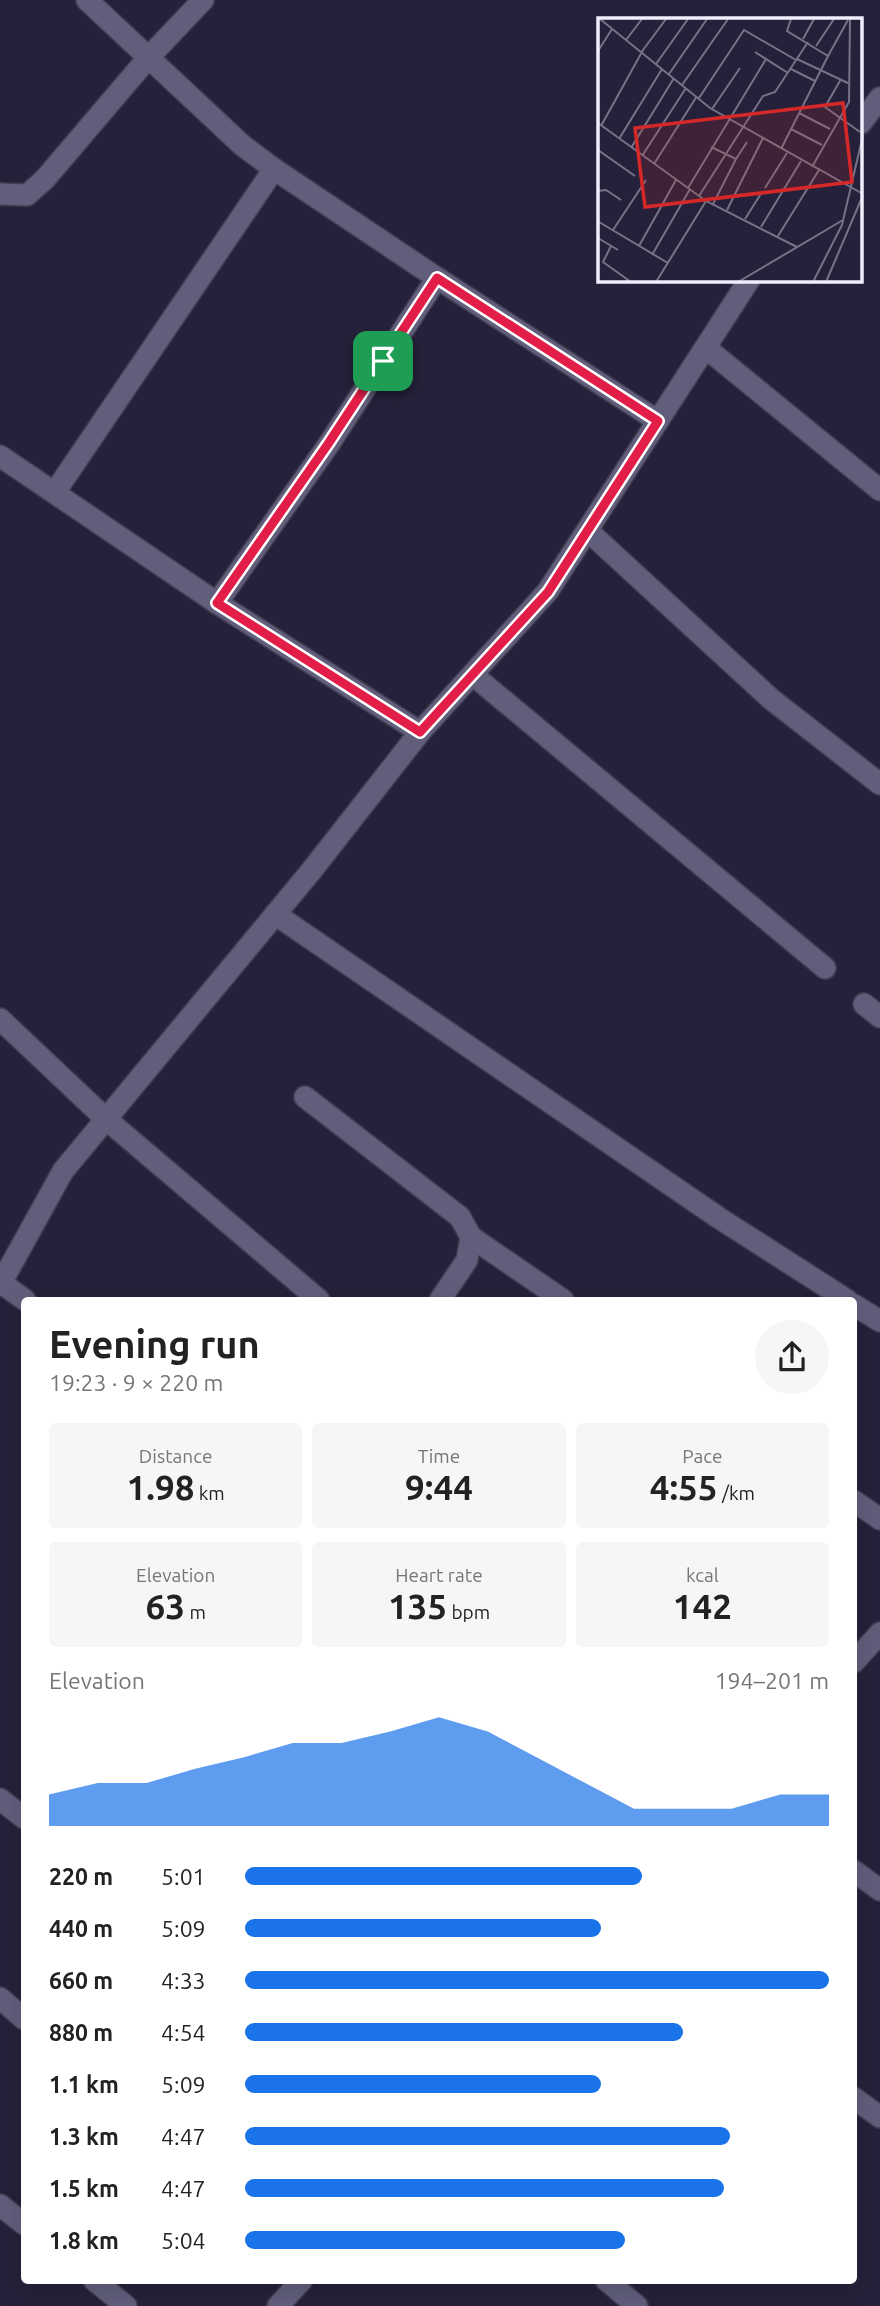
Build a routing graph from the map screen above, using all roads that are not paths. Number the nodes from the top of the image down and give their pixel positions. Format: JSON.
{"nodes":[{"id":1,"x":87,"y":0,"type":"edge"},
{"id":2,"x":203,"y":0,"type":"edge"},
{"id":3,"x":148,"y":58,"type":"junction"},
{"id":4,"x":880,"y":98,"type":"edge"},
{"id":5,"x":862,"y":122,"type":"edge"},
{"id":6,"x":274,"y":169,"type":"junction"},
{"id":7,"x":0,"y":194,"type":"edge"},
{"id":8,"x":437,"y":278,"type":"junction"},
{"id":9,"x":748,"y":282,"type":"edge"},
{"id":10,"x":706,"y":348,"type":"junction"},
{"id":11,"x":658,"y":421,"type":"junction"},
{"id":12,"x":0,"y":456,"type":"edge"},
{"id":13,"x":880,"y":490,"type":"edge"},
{"id":14,"x":55,"y":492,"type":"junction"},
{"id":15,"x":588,"y":531,"type":"junction"},
{"id":16,"x":217,"y":603,"type":"junction"},
{"id":17,"x":472,"y":674,"type":"junction"},
{"id":18,"x":420,"y":732,"type":"junction"},
{"id":19,"x":880,"y":784,"type":"edge"},
{"id":20,"x":275,"y":914,"type":"junction"},
{"id":21,"x":825,"y":968,"type":"dead end"},
{"id":22,"x":0,"y":1019,"type":"edge"},
{"id":23,"x":305,"y":1097,"type":"dead end"},
{"id":24,"x":106,"y":1119,"type":"junction"},
{"id":25,"x":471,"y":1237,"type":"junction"},
{"id":26,"x":0,"y":1283,"type":"edge"},
{"id":27,"x":21,"y":1297,"type":"edge"},
{"id":28,"x":315,"y":1297,"type":"edge"},
{"id":29,"x":442,"y":1297,"type":"edge"},
{"id":30,"x":559,"y":1297,"type":"edge"},
{"id":31,"x":842,"y":1297,"type":"edge"},
{"id":32,"x":857,"y":1307,"type":"edge"},
{"id":33,"x":880,"y":1321,"type":"edge"},
{"id":34,"x":857,"y":1503,"type":"edge"},
{"id":35,"x":880,"y":1519,"type":"edge"},
{"id":36,"x":880,"y":1633,"type":"edge"},
{"id":37,"x":857,"y":1659,"type":"edge"},
{"id":38,"x":0,"y":1799,"type":"edge"},
{"id":39,"x":21,"y":1816,"type":"edge"},
{"id":40,"x":857,"y":1873,"type":"edge"},
{"id":41,"x":880,"y":1890,"type":"edge"},
{"id":42,"x":0,"y":1998,"type":"edge"},
{"id":43,"x":21,"y":2016,"type":"edge"},
{"id":44,"x":857,"y":2100,"type":"edge"},
{"id":45,"x":880,"y":2117,"type":"edge"},
{"id":46,"x":0,"y":2204,"type":"edge"},
{"id":47,"x":21,"y":2222,"type":"edge"},
{"id":48,"x":99,"y":2284,"type":"edge"},
{"id":49,"x":298,"y":2284,"type":"edge"},
{"id":50,"x":611,"y":2284,"type":"edge"},
{"id":51,"x":126,"y":2306,"type":"edge"},
{"id":52,"x":278,"y":2306,"type":"edge"},
{"id":53,"x":637,"y":2306,"type":"edge"}],
"edges":[{"from":1,"to":3,"type":"street"},
{"from":2,"to":3,"type":"street"},
{"from":3,"to":6,"type":"street"},
{"from":3,"to":7,"type":"street"},
{"from":4,"to":5,"type":"street"},
{"from":6,"to":8,"type":"street"},
{"from":6,"to":14,"type":"street"},
{"from":8,"to":11,"type":"street"},
{"from":8,"to":16,"type":"street"},
{"from":9,"to":10,"type":"street"},
{"from":10,"to":11,"type":"street"},
{"from":10,"to":13,"type":"street"},
{"from":11,"to":15,"type":"street"},
{"from":12,"to":14,"type":"street"},
{"from":14,"to":16,"type":"street"},
{"from":15,"to":17,"type":"street"},
{"from":15,"to":19,"type":"street"},
{"from":16,"to":18,"type":"street"},
{"from":17,"to":18,"type":"street"},
{"from":17,"to":21,"type":"street"},
{"from":18,"to":20,"type":"street"},
{"from":20,"to":24,"type":"street"},
{"from":20,"to":31,"type":"street"},
{"from":22,"to":24,"type":"street"},
{"from":23,"to":25,"type":"street"},
{"from":24,"to":26,"type":"street"},
{"from":24,"to":28,"type":"street"},
{"from":25,"to":29,"type":"street"},
{"from":25,"to":30,"type":"street"},
{"from":26,"to":27,"type":"street"},
{"from":32,"to":33,"type":"street"},
{"from":34,"to":35,"type":"street"},
{"from":36,"to":37,"type":"street"},
{"from":38,"to":39,"type":"street"},
{"from":40,"to":41,"type":"street"},
{"from":42,"to":43,"type":"street"},
{"from":44,"to":45,"type":"street"},
{"from":46,"to":47,"type":"street"},
{"from":48,"to":51,"type":"street"},
{"from":49,"to":52,"type":"street"},
{"from":50,"to":53,"type":"street"}]}
